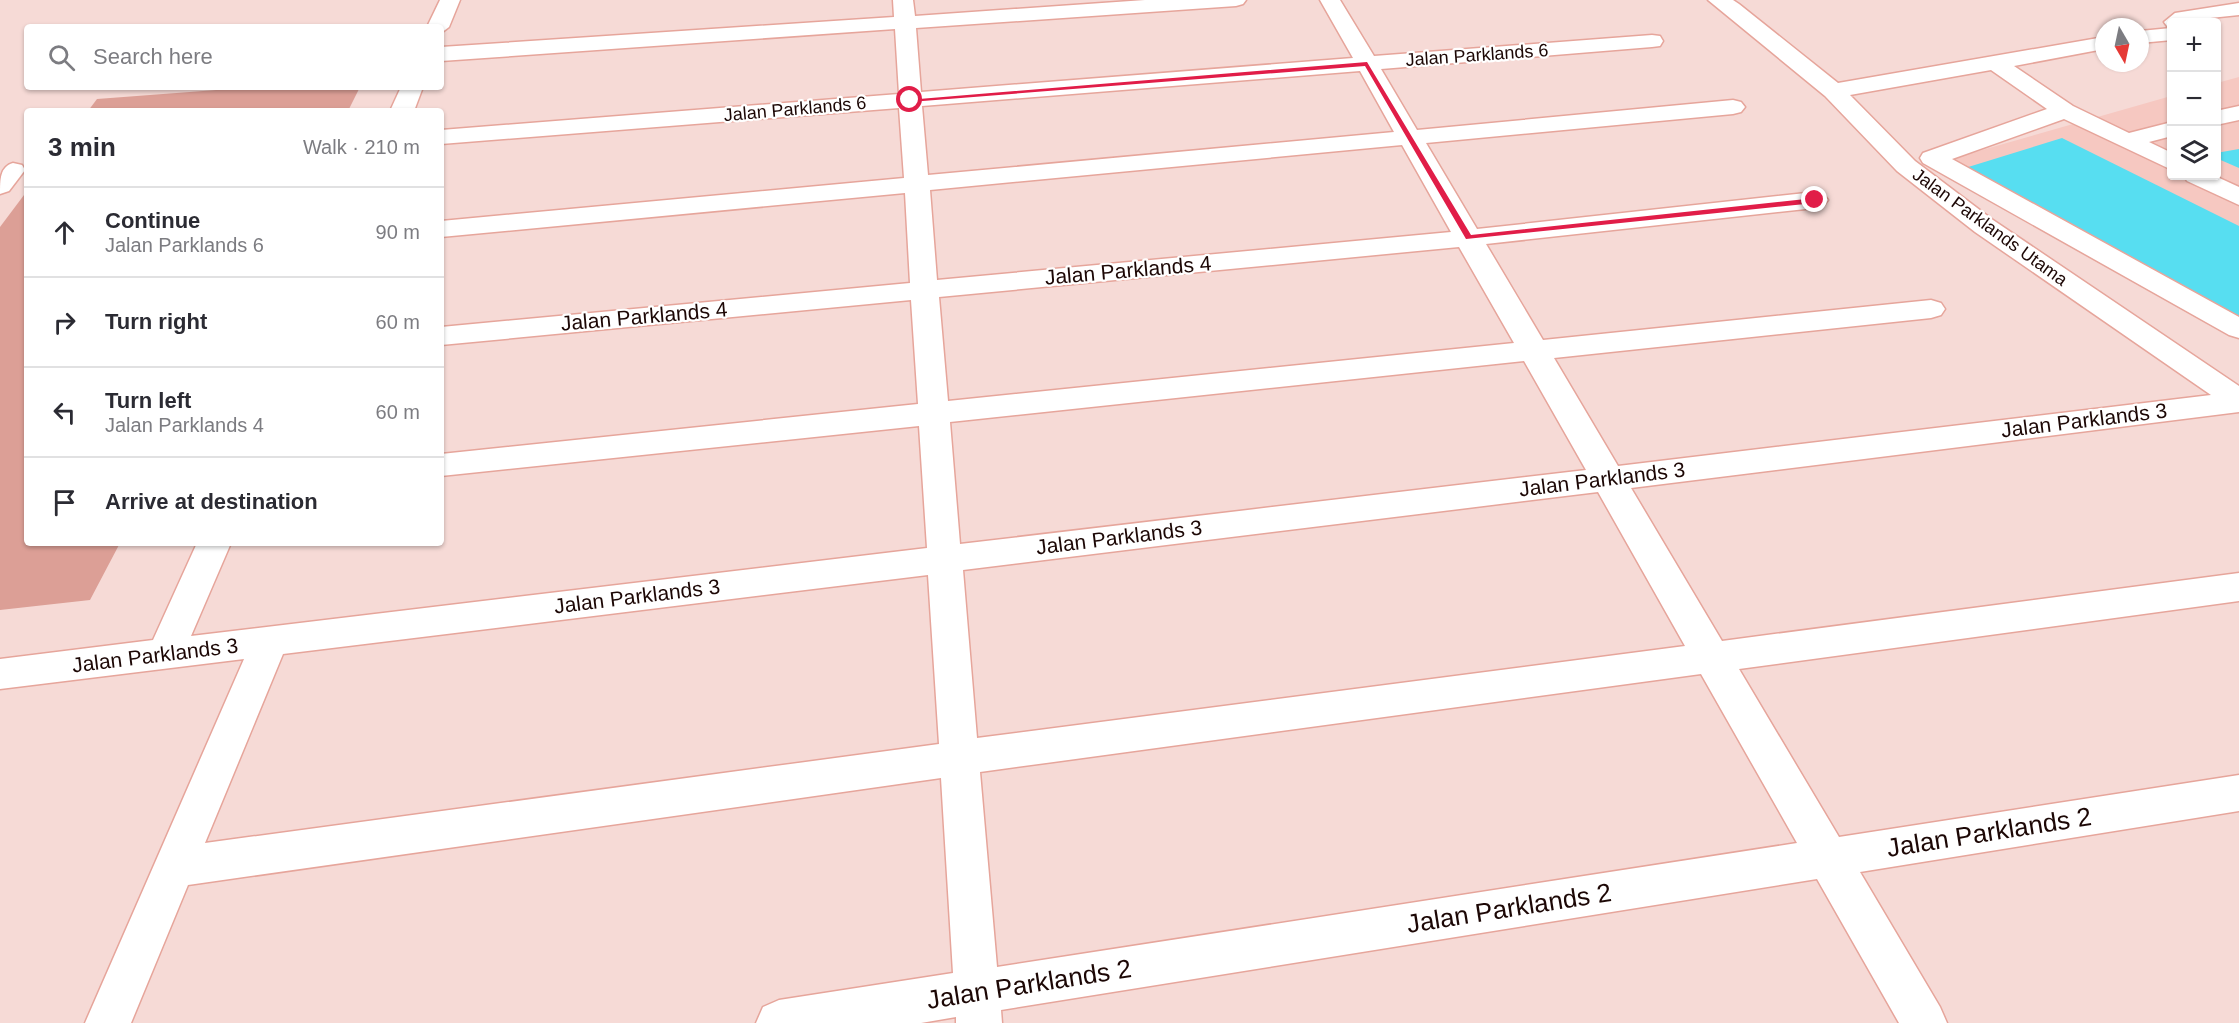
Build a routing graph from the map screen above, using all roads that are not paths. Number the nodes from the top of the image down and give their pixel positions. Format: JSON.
{"nodes":[{"id":1,"x":450,"y":0,"type":"edge"},
{"id":2,"x":1236,"y":0,"type":"edge"},
{"id":3,"x":1330,"y":0,"type":"edge"},
{"id":4,"x":1718,"y":0,"type":"edge"},
{"id":5,"x":2239,"y":9,"type":"edge"},
{"id":6,"x":904,"y":11,"type":"edge"},
{"id":7,"x":439,"y":24,"type":"edge"},
{"id":8,"x":2162,"y":30,"type":"edge"},
{"id":9,"x":1652,"y":41,"type":"dead end"},
{"id":10,"x":2095,"y":45,"type":"edge"},
{"id":11,"x":444,"y":54,"type":"edge"},
{"id":12,"x":1994,"y":62,"type":"junction"},
{"id":13,"x":1367,"y":64,"type":"junction"},
{"id":14,"x":411,"y":90,"type":"edge"},
{"id":15,"x":1833,"y":91,"type":"junction"},
{"id":16,"x":910,"y":100,"type":"junction"},
{"id":17,"x":1732,"y":107,"type":"dead end"},
{"id":18,"x":403,"y":108,"type":"edge"},
{"id":19,"x":2065,"y":111,"type":"junction"},
{"id":20,"x":2239,"y":113,"type":"edge"},
{"id":21,"x":2221,"y":117,"type":"edge"},
{"id":22,"x":2167,"y":130,"type":"edge"},
{"id":23,"x":444,"y":137,"type":"edge"},
{"id":24,"x":1410,"y":138,"type":"junction"},
{"id":25,"x":2126,"y":141,"type":"junction"},
{"id":26,"x":2167,"y":161,"type":"edge"},
{"id":27,"x":2204,"y":180,"type":"edge"},
{"id":28,"x":916,"y":184,"type":"junction"},
{"id":29,"x":2239,"y":197,"type":"edge"},
{"id":30,"x":1815,"y":200,"type":"dead end"},
{"id":31,"x":444,"y":229,"type":"edge"},
{"id":32,"x":1468,"y":238,"type":"junction"},
{"id":33,"x":924,"y":290,"type":"junction"},
{"id":34,"x":1931,"y":309,"type":"dead end"},
{"id":35,"x":2239,"y":329,"type":"edge"},
{"id":36,"x":444,"y":336,"type":"edge"},
{"id":37,"x":1534,"y":351,"type":"junction"},
{"id":38,"x":2239,"y":401,"type":"edge"},
{"id":39,"x":933,"y":413,"type":"junction"},
{"id":40,"x":444,"y":465,"type":"edge"},
{"id":41,"x":1608,"y":478,"type":"junction"},
{"id":42,"x":213,"y":546,"type":"edge"},
{"id":43,"x":944,"y":559,"type":"junction"},
{"id":44,"x":2239,"y":587,"type":"edge"},
{"id":45,"x":270,"y":641,"type":"junction"},
{"id":46,"x":165,"y":654,"type":"junction"},
{"id":47,"x":1712,"y":658,"type":"junction"},
{"id":48,"x":0,"y":674,"type":"edge"},
{"id":49,"x":959,"y":758,"type":"junction"},
{"id":50,"x":2239,"y":793,"type":"edge"},
{"id":51,"x":1828,"y":858,"type":"junction"},
{"id":52,"x":175,"y":867,"type":"junction"},
{"id":53,"x":978,"y":1007,"type":"edge"},
{"id":54,"x":108,"y":1023,"type":"edge"},
{"id":55,"x":779,"y":1023,"type":"edge"},
{"id":56,"x":1924,"y":1023,"type":"edge"}],
"edges":[{"from":1,"to":7,"type":"street"},
{"from":2,"to":6,"type":"street"},
{"from":3,"to":13,"type":"street"},
{"from":4,"to":15,"type":"street","name":"Jalan Parklands Utama"},
{"from":5,"to":8,"type":"street"},
{"from":6,"to":11,"type":"street"},
{"from":6,"to":16,"type":"street"},
{"from":9,"to":13,"type":"street","name":"Jalan Parklands 6"},
{"from":10,"to":12,"type":"street"},
{"from":12,"to":15,"type":"street"},
{"from":12,"to":19,"type":"street"},
{"from":13,"to":16,"type":"street","name":"Jalan Parklands 6"},
{"from":13,"to":24,"type":"street"},
{"from":14,"to":18,"type":"street"},
{"from":15,"to":38,"type":"street","name":"Jalan Parklands Utama"},
{"from":16,"to":23,"type":"street","name":"Jalan Parklands 6"},
{"from":16,"to":28,"type":"street"},
{"from":17,"to":24,"type":"street"},
{"from":19,"to":25,"type":"street"},
{"from":19,"to":35,"type":"street"},
{"from":20,"to":21,"type":"street"},
{"from":22,"to":25,"type":"street"},
{"from":24,"to":28,"type":"street"},
{"from":24,"to":32,"type":"street"},
{"from":25,"to":26,"type":"street"},
{"from":27,"to":29,"type":"street"},
{"from":28,"to":31,"type":"street"},
{"from":28,"to":33,"type":"street"},
{"from":30,"to":32,"type":"street","name":"Jalan Parklands 4"},
{"from":32,"to":33,"type":"street","name":"Jalan Parklands 4"},
{"from":32,"to":37,"type":"street"},
{"from":33,"to":36,"type":"street","name":"Jalan Parklands 4"},
{"from":33,"to":39,"type":"street"},
{"from":34,"to":37,"type":"street"},
{"from":37,"to":39,"type":"street"},
{"from":37,"to":41,"type":"street"},
{"from":38,"to":41,"type":"street","name":"Jalan Parklands 3"},
{"from":39,"to":40,"type":"street"},
{"from":39,"to":43,"type":"street"},
{"from":41,"to":43,"type":"street","name":"Jalan Parklands 3"},
{"from":41,"to":47,"type":"street"},
{"from":42,"to":46,"type":"street"},
{"from":43,"to":45,"type":"street","name":"Jalan Parklands 3"},
{"from":43,"to":49,"type":"street"},
{"from":44,"to":47,"type":"street"},
{"from":45,"to":46,"type":"street","name":"Jalan Parklands 3"},
{"from":45,"to":52,"type":"street"},
{"from":46,"to":48,"type":"street","name":"Jalan Parklands 3"},
{"from":47,"to":49,"type":"street"},
{"from":47,"to":51,"type":"street"},
{"from":49,"to":52,"type":"street"},
{"from":49,"to":53,"type":"street"},
{"from":50,"to":51,"type":"street","name":"Jalan Parklands 2"},
{"from":51,"to":53,"type":"street","name":"Jalan Parklands 2"},
{"from":51,"to":56,"type":"street"},
{"from":52,"to":54,"type":"street"},
{"from":53,"to":55,"type":"street","name":"Jalan Parklands 2"}]}
